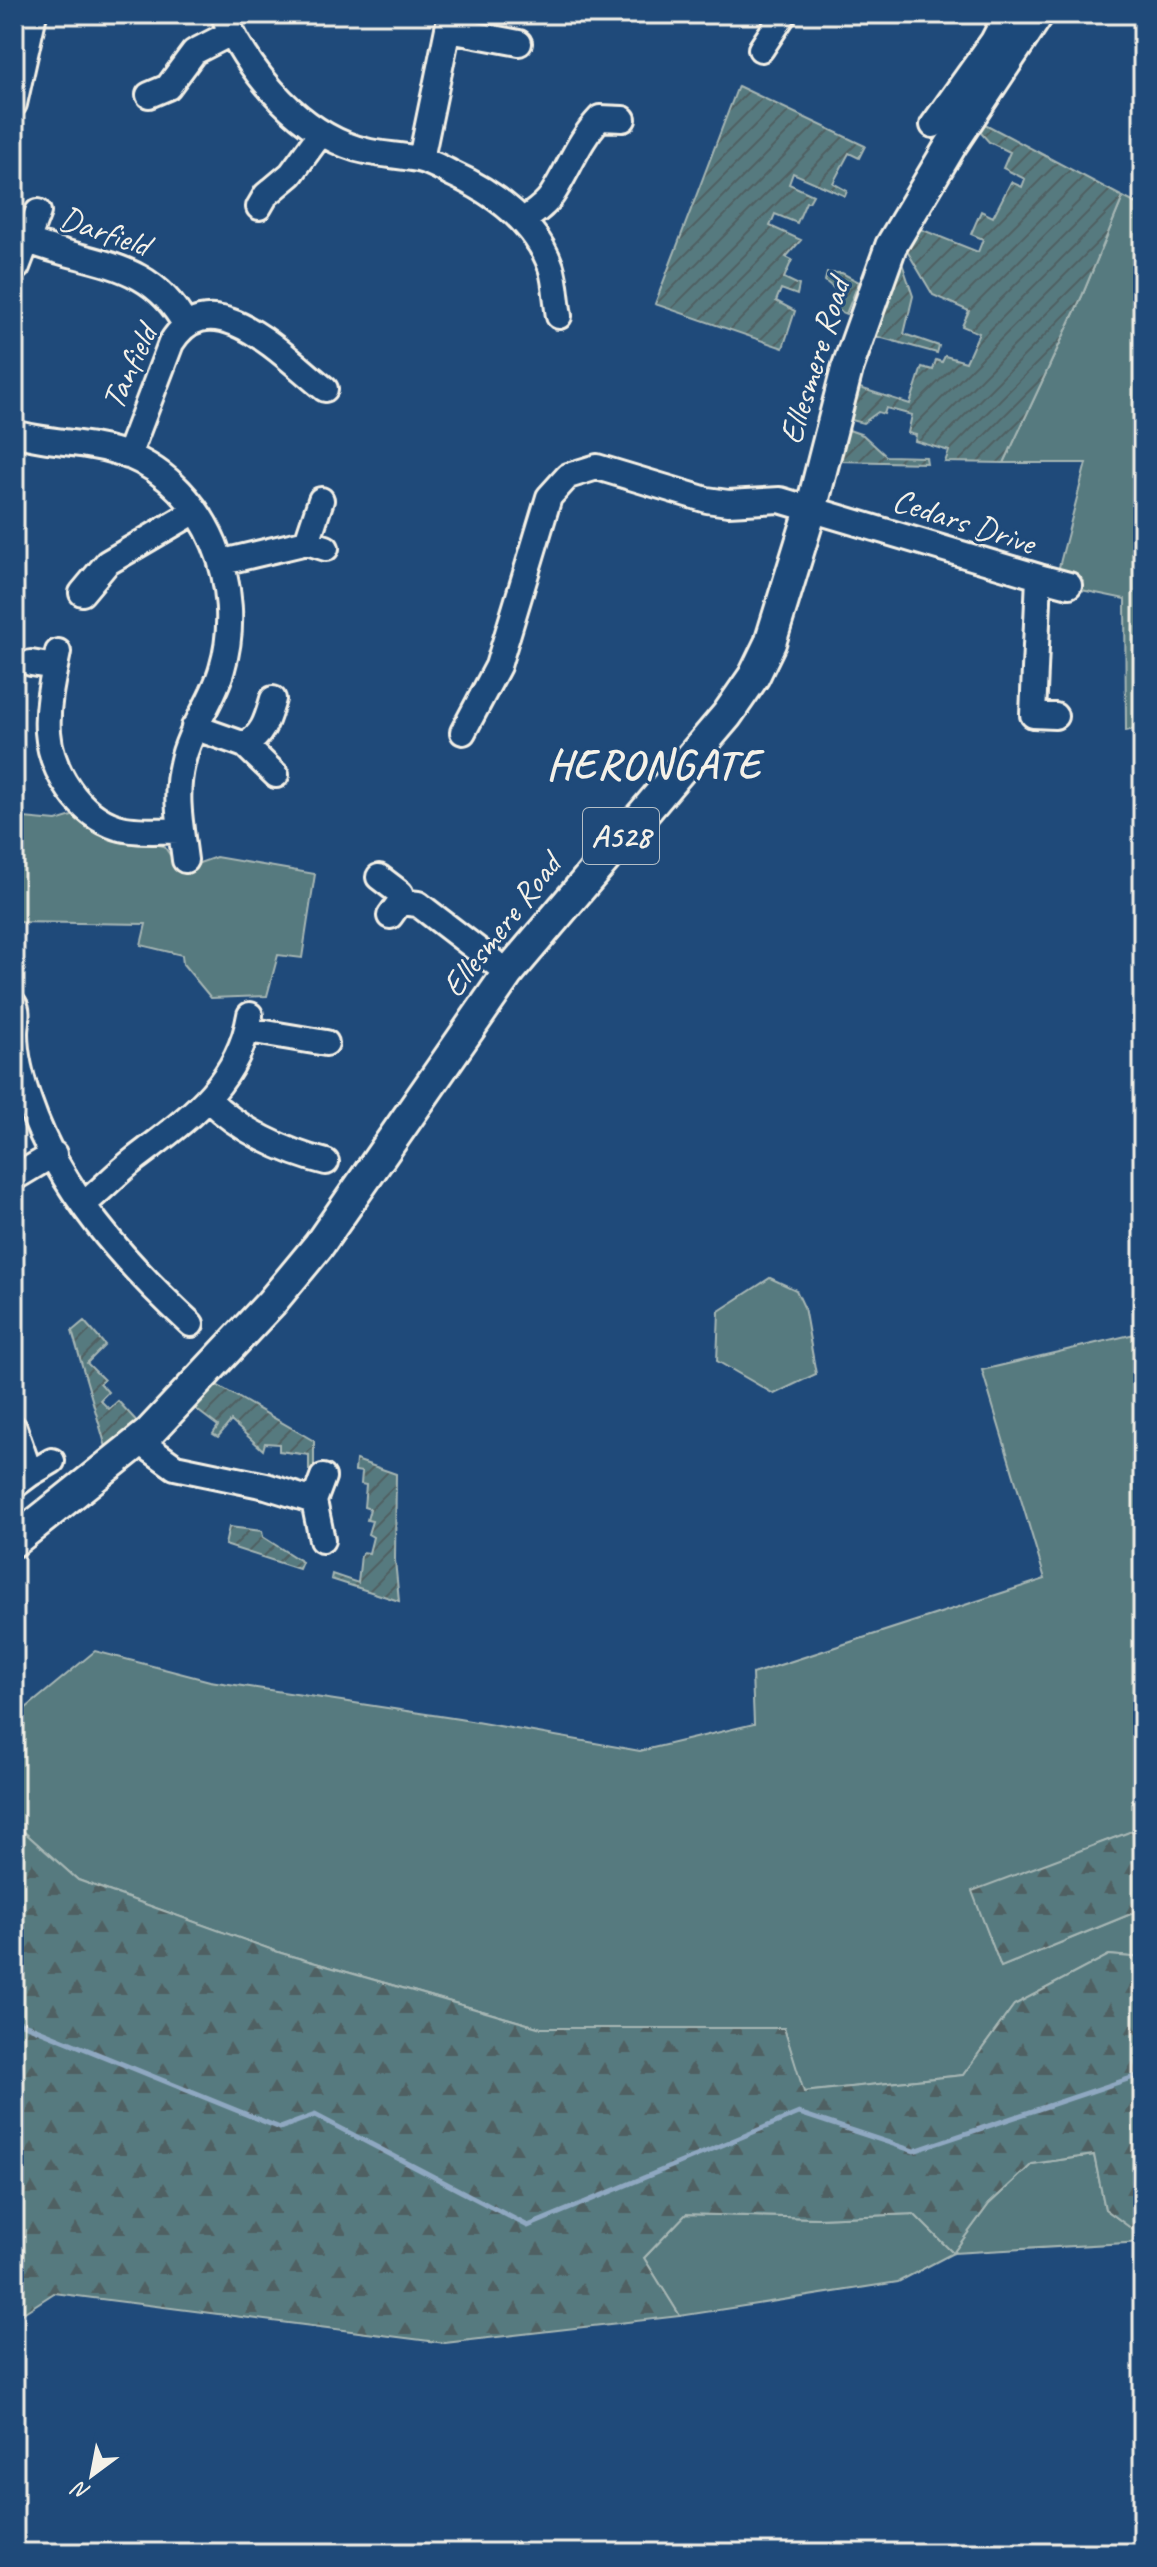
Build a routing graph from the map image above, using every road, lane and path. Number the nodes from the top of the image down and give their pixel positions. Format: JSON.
{"nodes":[{"id":1,"x":34,"y":14,"type":"edge"},
{"id":2,"x":784,"y":14,"type":"edge"},
{"id":3,"x":1007,"y":14,"type":"edge"},
{"id":4,"x":1038,"y":14,"type":"edge"},
{"id":5,"x":450,"y":22,"type":"edge"},
{"id":6,"x":227,"y":24,"type":"edge"},
{"id":7,"x":519,"y":43,"type":"dead end"},
{"id":8,"x":761,"y":49,"type":"dead end"},
{"id":9,"x":168,"y":94,"type":"dead end"},
{"id":10,"x":14,"y":104,"type":"edge"},
{"id":11,"x":607,"y":115,"type":"dead end"},
{"id":12,"x":933,"y":125,"type":"dead end"},
{"id":13,"x":321,"y":133,"type":"junction"},
{"id":14,"x":421,"y":159,"type":"junction"},
{"id":15,"x":260,"y":195,"type":"dead end"},
{"id":16,"x":38,"y":212,"type":"dead end"},
{"id":17,"x":523,"y":221,"type":"junction"},
{"id":18,"x":29,"y":241,"type":"junction"},
{"id":19,"x":17,"y":267,"type":"dead end"},
{"id":20,"x":551,"y":306,"type":"dead end"},
{"id":21,"x":186,"y":326,"type":"junction"},
{"id":22,"x":325,"y":389,"type":"dead end"},
{"id":23,"x":15,"y":440,"type":"edge"},
{"id":24,"x":128,"y":456,"type":"junction"},
{"id":25,"x":321,"y":500,"type":"dead end"},
{"id":26,"x":811,"y":510,"type":"junction"},
{"id":27,"x":194,"y":512,"type":"junction"},
{"id":28,"x":223,"y":562,"type":"junction"},
{"id":29,"x":85,"y":576,"type":"dead end"},
{"id":30,"x":1039,"y":577,"type":"junction"},
{"id":31,"x":1069,"y":585,"type":"dead end"},
{"id":32,"x":31,"y":663,"type":"dead end"},
{"id":33,"x":273,"y":699,"type":"dead end"},
{"id":34,"x":1034,"y":715,"type":"dead end"},
{"id":35,"x":194,"y":727,"type":"junction"},
{"id":36,"x":463,"y":732,"type":"dead end"},
{"id":37,"x":245,"y":745,"type":"junction"},
{"id":38,"x":276,"y":775,"type":"dead end"},
{"id":39,"x":179,"y":831,"type":"junction"},
{"id":40,"x":185,"y":860,"type":"dead end"},
{"id":41,"x":379,"y":877,"type":"dead end"},
{"id":42,"x":508,"y":973,"type":"junction"},
{"id":43,"x":14,"y":1004,"type":"edge"},
{"id":44,"x":326,"y":1043,"type":"dead end"},
{"id":45,"x":209,"y":1100,"type":"junction"},
{"id":46,"x":54,"y":1154,"type":"junction"},
{"id":47,"x":319,"y":1166,"type":"dead end"},
{"id":48,"x":14,"y":1178,"type":"edge"},
{"id":49,"x":84,"y":1204,"type":"junction"},
{"id":50,"x":192,"y":1322,"type":"dead end"},
{"id":51,"x":14,"y":1428,"type":"edge"},
{"id":52,"x":139,"y":1441,"type":"junction"},
{"id":53,"x":52,"y":1461,"type":"dead end"},
{"id":54,"x":323,"y":1477,"type":"dead end"},
{"id":55,"x":22,"y":1480,"type":"edge"},
{"id":56,"x":314,"y":1501,"type":"junction"},
{"id":57,"x":322,"y":1540,"type":"dead end"},
{"id":58,"x":14,"y":1541,"type":"edge"}],
"edges":[{"from":1,"to":10,"type":"street"},
{"from":2,"to":8,"type":"street"},
{"from":3,"to":12,"type":"street"},
{"from":4,"to":26,"type":"main road","name":"Ellesmere Road","number":"A528"},
{"from":5,"to":7,"type":"street"},
{"from":5,"to":14,"type":"street"},
{"from":6,"to":9,"type":"street"},
{"from":6,"to":13,"type":"street"},
{"from":11,"to":17,"type":"street"},
{"from":13,"to":14,"type":"street"},
{"from":13,"to":15,"type":"street"},
{"from":14,"to":17,"type":"street"},
{"from":16,"to":18,"type":"street","name":"Darfield"},
{"from":17,"to":20,"type":"street"},
{"from":18,"to":19,"type":"street","name":"Darfield"},
{"from":18,"to":21,"type":"street","name":"Darfield"},
{"from":21,"to":22,"type":"street","name":"Tanfield"},
{"from":21,"to":24,"type":"street","name":"Tanfield"},
{"from":23,"to":24,"type":"street"},
{"from":24,"to":27,"type":"street"},
{"from":25,"to":28,"type":"street"},
{"from":26,"to":30,"type":"street","name":"Cedars Drive"},
{"from":26,"to":36,"type":"street","name":"Cedars Drive"},
{"from":26,"to":42,"type":"main road","name":"Ellesmere Road","number":"A528"},
{"from":27,"to":28,"type":"street"},
{"from":27,"to":29,"type":"street"},
{"from":28,"to":35,"type":"street"},
{"from":30,"to":31,"type":"street"},
{"from":30,"to":34,"type":"street","name":"Cedars Drive"},
{"from":32,"to":39,"type":"street"},
{"from":33,"to":37,"type":"street"},
{"from":35,"to":37,"type":"street"},
{"from":35,"to":39,"type":"street"},
{"from":37,"to":38,"type":"street"},
{"from":39,"to":40,"type":"street"},
{"from":41,"to":42,"type":"street"},
{"from":42,"to":52,"type":"main road","name":"Ellesmere Road","number":"A528"},
{"from":43,"to":46,"type":"street"},
{"from":44,"to":45,"type":"street"},
{"from":45,"to":47,"type":"street"},
{"from":45,"to":49,"type":"street"},
{"from":46,"to":48,"type":"street"},
{"from":46,"to":49,"type":"street"},
{"from":49,"to":50,"type":"street"},
{"from":51,"to":55,"type":"street"},
{"from":52,"to":56,"type":"street"},
{"from":52,"to":58,"type":"main road","name":"Ellesmere Road","number":"A528"},
{"from":53,"to":55,"type":"street"},
{"from":54,"to":56,"type":"street"},
{"from":56,"to":57,"type":"street"}]}
